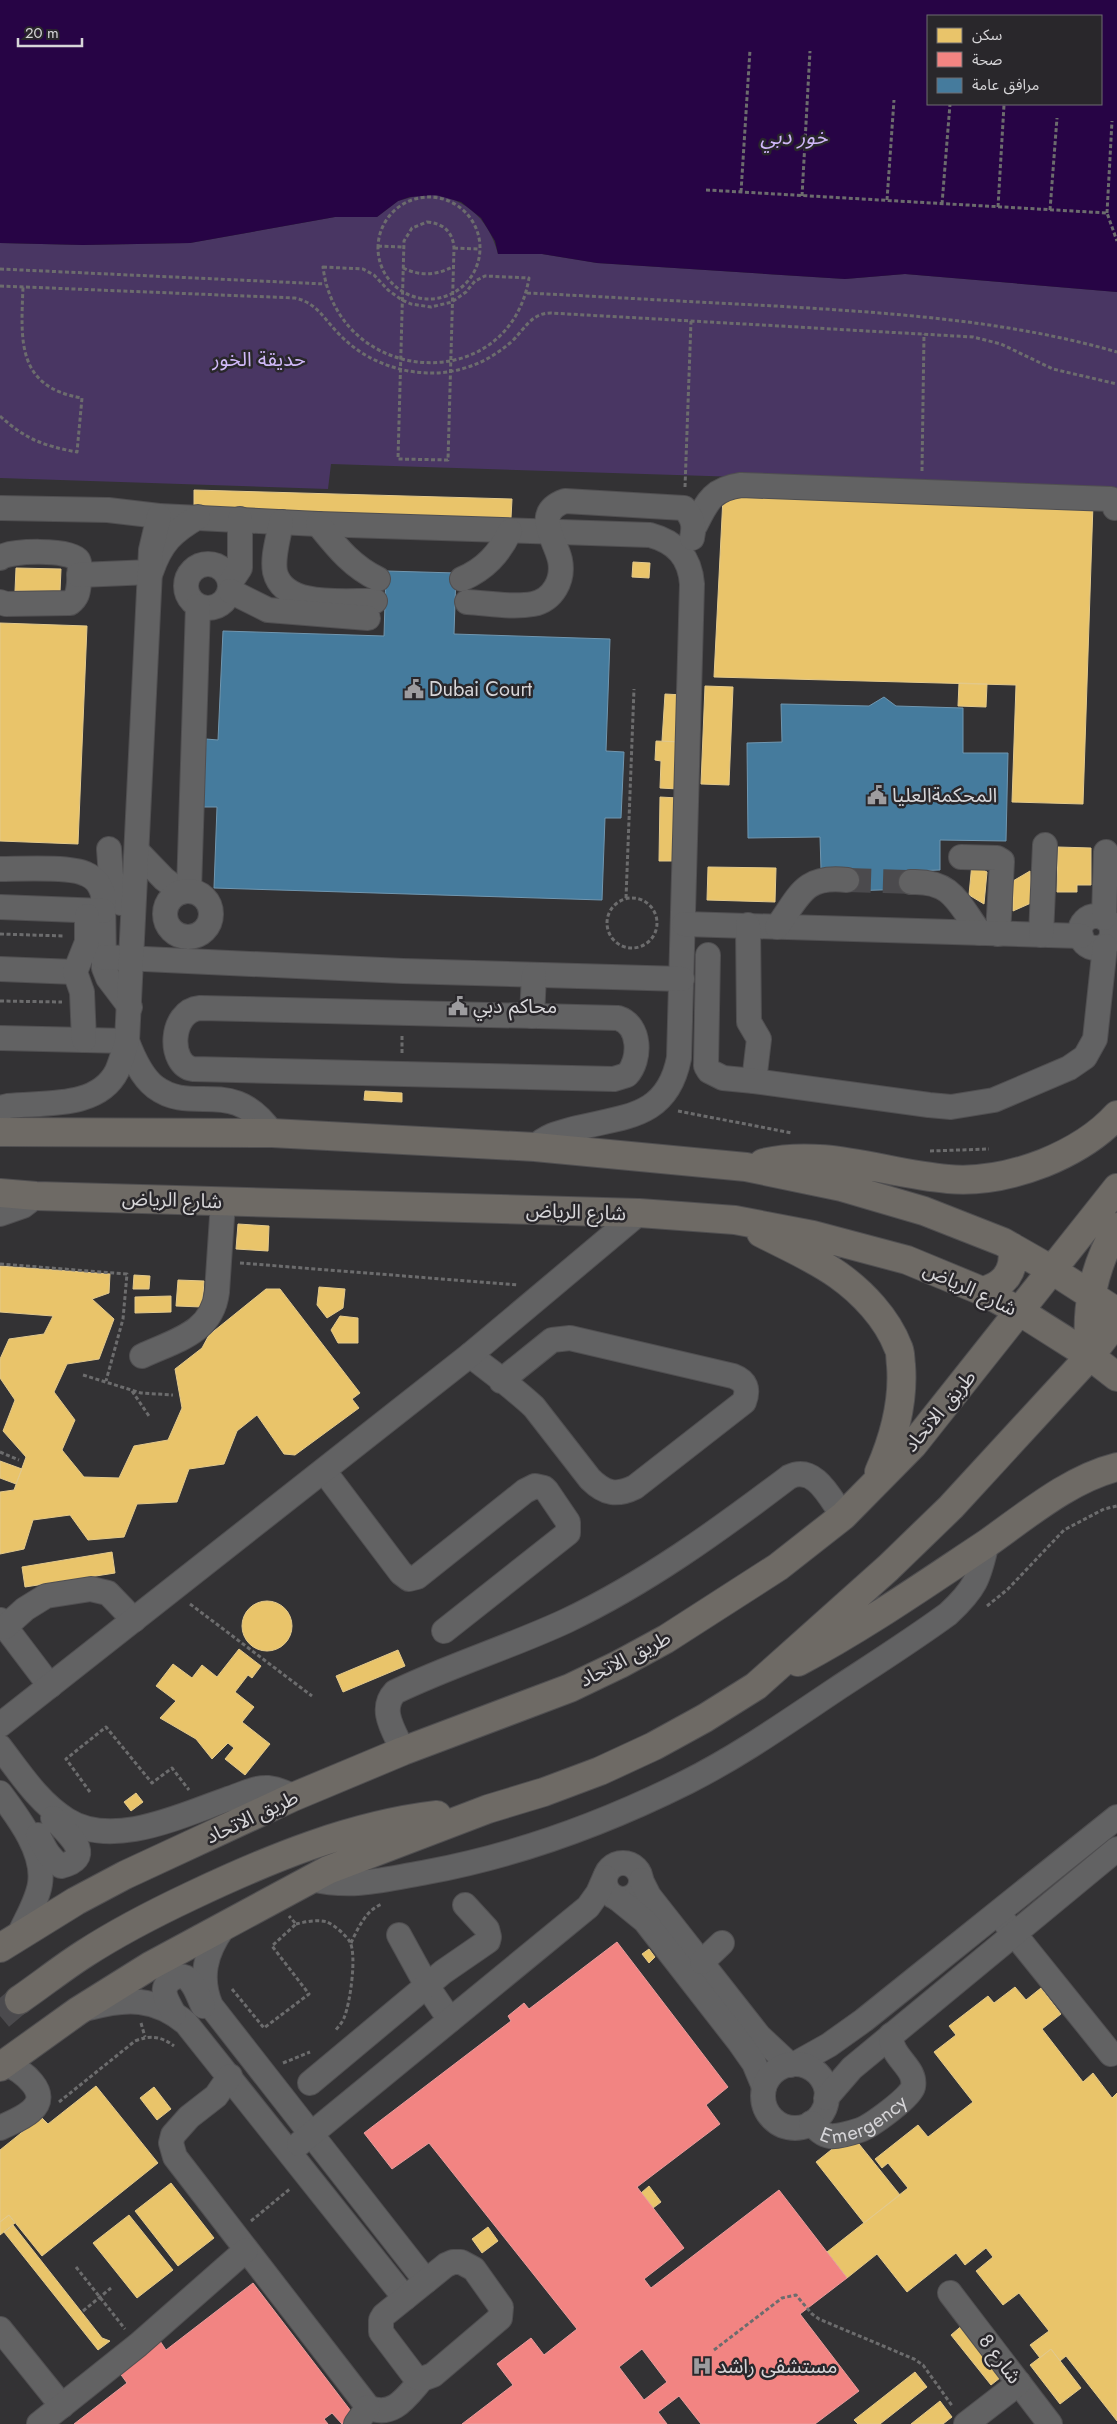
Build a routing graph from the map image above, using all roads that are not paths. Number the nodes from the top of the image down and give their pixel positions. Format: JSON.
{"nodes":[{"id":1,"x":0,"y":508,"type":"edge"},
{"id":2,"x":1115,"y":508,"type":"dead end"},
{"id":3,"x":159,"y":516,"type":"junction"},
{"id":4,"x":198,"y":517,"type":"junction"},
{"id":5,"x":689,"y":517,"type":"junction"},
{"id":6,"x":240,"y":519,"type":"junction"},
{"id":7,"x":282,"y":522,"type":"junction"},
{"id":8,"x":318,"y":524,"type":"junction"},
{"id":9,"x":510,"y":531,"type":"junction"},
{"id":10,"x":548,"y":532,"type":"junction"},
{"id":11,"x":0,"y":558,"type":"edge"},
{"id":12,"x":686,"y":559,"type":"junction"},
{"id":13,"x":151,"y":572,"type":"junction"},
{"id":14,"x":79,"y":575,"type":"junction"},
{"id":15,"x":230,"y":587,"type":"junction"},
{"id":16,"x":374,"y":599,"type":"junction"},
{"id":17,"x":0,"y":602,"type":"edge"},
{"id":18,"x":198,"y":606,"type":"junction"},
{"id":19,"x":1045,"y":845,"type":"dead end"},
{"id":20,"x":110,"y":848,"type":"dead end"},
{"id":21,"x":137,"y":851,"type":"junction"},
{"id":22,"x":1106,"y":852,"type":"dead end"},
{"id":23,"x":961,"y":857,"type":"dead end"},
{"id":24,"x":0,"y":869,"type":"edge"},
{"id":25,"x":847,"y":880,"type":"tunnel mouth"},
{"id":26,"x":911,"y":882,"type":"tunnel mouth"},
{"id":27,"x":0,"y":906,"type":"edge"},
{"id":28,"x":95,"y":911,"type":"junction"},
{"id":29,"x":684,"y":924,"type":"junction"},
{"id":30,"x":748,"y":925,"type":"junction"},
{"id":31,"x":777,"y":926,"type":"junction"},
{"id":32,"x":133,"y":932,"type":"junction"},
{"id":33,"x":1110,"y":932,"type":"edge"},
{"id":34,"x":989,"y":934,"type":"junction"},
{"id":35,"x":1040,"y":935,"type":"junction"},
{"id":36,"x":708,"y":954,"type":"dead end"},
{"id":37,"x":102,"y":957,"type":"junction"},
{"id":38,"x":132,"y":958,"type":"junction"},
{"id":39,"x":0,"y":969,"type":"edge"},
{"id":40,"x":75,"y":972,"type":"junction"},
{"id":41,"x":534,"y":975,"type":"junction"},
{"id":42,"x":682,"y":979,"type":"junction"},
{"id":43,"x":130,"y":1007,"type":"junction"},
{"id":44,"x":532,"y":1016,"type":"junction"},
{"id":45,"x":0,"y":1038,"type":"edge"},
{"id":46,"x":84,"y":1040,"type":"junction"},
{"id":47,"x":127,"y":1041,"type":"junction"},
{"id":48,"x":754,"y":1081,"type":"junction"},
{"id":49,"x":0,"y":1108,"type":"edge"},
{"id":50,"x":1117,"y":1115,"type":"edge"},
{"id":51,"x":0,"y":1132,"type":"edge"},
{"id":52,"x":272,"y":1132,"type":"junction"},
{"id":53,"x":535,"y":1148,"type":"junction"},
{"id":54,"x":746,"y":1167,"type":"junction"},
{"id":55,"x":1117,"y":1188,"type":"edge"},
{"id":56,"x":0,"y":1193,"type":"edge"},
{"id":57,"x":36,"y":1196,"type":"junction"},
{"id":58,"x":223,"y":1202,"type":"junction"},
{"id":59,"x":639,"y":1213,"type":"junction"},
{"id":60,"x":0,"y":1214,"type":"edge"},
{"id":61,"x":735,"y":1220,"type":"junction"},
{"id":62,"x":1117,"y":1227,"type":"edge"},
{"id":63,"x":1012,"y":1247,"type":"junction"},
{"id":64,"x":1052,"y":1270,"type":"junction"},
{"id":65,"x":982,"y":1292,"type":"junction"},
{"id":66,"x":1090,"y":1295,"type":"junction"},
{"id":67,"x":1019,"y":1311,"type":"junction"},
{"id":68,"x":1117,"y":1312,"type":"edge"},
{"id":69,"x":1117,"y":1321,"type":"edge"},
{"id":70,"x":470,"y":1355,"type":"junction"},
{"id":71,"x":142,"y":1356,"type":"dead end"},
{"id":72,"x":1090,"y":1356,"type":"junction"},
{"id":73,"x":1117,"y":1377,"type":"edge"},
{"id":74,"x":501,"y":1381,"type":"junction"},
{"id":75,"x":1117,"y":1467,"type":"edge"},
{"id":76,"x":324,"y":1471,"type":"junction"},
{"id":77,"x":853,"y":1507,"type":"junction"},
{"id":78,"x":987,"y":1542,"type":"junction"},
{"id":79,"x":134,"y":1620,"type":"junction"},
{"id":80,"x":3,"y":1623,"type":"edge"},
{"id":81,"x":444,"y":1631,"type":"dead end"},
{"id":82,"x":50,"y":1686,"type":"junction"},
{"id":83,"x":756,"y":1686,"type":"junction"},
{"id":84,"x":0,"y":1725,"type":"edge"},
{"id":85,"x":0,"y":1747,"type":"edge"},
{"id":86,"x":403,"y":1751,"type":"junction"},
{"id":87,"x":0,"y":1793,"type":"edge"},
{"id":88,"x":293,"y":1797,"type":"junction"},
{"id":89,"x":43,"y":1801,"type":"junction"},
{"id":90,"x":488,"y":1810,"type":"junction"},
{"id":91,"x":17,"y":1816,"type":"junction"},
{"id":92,"x":1117,"y":1817,"type":"edge"},
{"id":93,"x":1117,"y":1849,"type":"edge"},
{"id":94,"x":605,"y":1877,"type":"junction"},
{"id":95,"x":312,"y":1879,"type":"junction"},
{"id":96,"x":641,"y":1880,"type":"junction"},
{"id":97,"x":617,"y":1898,"type":"junction"},
{"id":98,"x":465,"y":1905,"type":"dead end"},
{"id":99,"x":588,"y":1907,"type":"junction"},
{"id":100,"x":998,"y":1914,"type":"junction"},
{"id":101,"x":223,"y":1928,"type":"junction"},
{"id":102,"x":1013,"y":1933,"type":"junction"},
{"id":103,"x":399,"y":1935,"type":"dead end"},
{"id":104,"x":10,"y":1941,"type":"edge"},
{"id":105,"x":722,"y":1944,"type":"dead end"},
{"id":106,"x":950,"y":1952,"type":"junction"},
{"id":107,"x":702,"y":1962,"type":"junction"},
{"id":108,"x":966,"y":1972,"type":"junction"},
{"id":109,"x":427,"y":1986,"type":"junction"},
{"id":110,"x":19,"y":2000,"type":"tunnel mouth"},
{"id":111,"x":78,"y":2011,"type":"junction"},
{"id":112,"x":174,"y":2014,"type":"junction"},
{"id":113,"x":221,"y":2020,"type":"junction"},
{"id":114,"x":450,"y":2020,"type":"junction"},
{"id":115,"x":891,"y":2035,"type":"junction"},
{"id":116,"x":1111,"y":2054,"type":"dead end"},
{"id":117,"x":792,"y":2064,"type":"junction"},
{"id":118,"x":2,"y":2065,"type":"edge"},
{"id":119,"x":230,"y":2076,"type":"junction"},
{"id":120,"x":310,"y":2083,"type":"dead end"},
{"id":121,"x":764,"y":2086,"type":"junction"},
{"id":122,"x":826,"y":2098,"type":"junction"},
{"id":123,"x":811,"y":2123,"type":"junction"},
{"id":124,"x":0,"y":2128,"type":"edge"},
{"id":125,"x":311,"y":2134,"type":"junction"},
{"id":126,"x":290,"y":2152,"type":"junction"},
{"id":127,"x":240,"y":2242,"type":"junction"},
{"id":128,"x":426,"y":2281,"type":"junction"},
{"id":129,"x":950,"y":2293,"type":"dead end"},
{"id":130,"x":405,"y":2298,"type":"junction"},
{"id":131,"x":0,"y":2329,"type":"edge"},
{"id":132,"x":422,"y":2379,"type":"junction"},
{"id":133,"x":1019,"y":2383,"type":"junction"},
{"id":134,"x":62,"y":2406,"type":"junction"},
{"id":135,"x":960,"y":2417,"type":"edge"},
{"id":136,"x":360,"y":2419,"type":"edge"},
{"id":137,"x":40,"y":2424,"type":"edge"},
{"id":138,"x":1050,"y":2424,"type":"edge"}],
"edges":[{"from":1,"to":3,"type":"street"},
{"from":2,"to":5,"type":"street"},
{"from":3,"to":4,"type":"street"},
{"from":3,"to":13,"type":"street"},
{"from":4,"to":6,"type":"street"},
{"from":4,"to":13,"type":"street"},
{"from":5,"to":10,"type":"street"},
{"from":5,"to":12,"type":"street"},
{"from":6,"to":7,"type":"street"},
{"from":6,"to":15,"type":"street"},
{"from":7,"to":8,"type":"street"},
{"from":7,"to":16,"type":"street"},
{"from":8,"to":9,"type":"street"},
{"from":8,"to":16,"type":"street"},
{"from":9,"to":10,"type":"street"},
{"from":9,"to":10,"type":"street"},
{"from":10,"to":12,"type":"street"},
{"from":11,"to":14,"type":"street"},
{"from":12,"to":29,"type":"street"},
{"from":13,"to":14,"type":"street"},
{"from":13,"to":21,"type":"street"},
{"from":14,"to":17,"type":"street"},
{"from":15,"to":16,"type":"street"},
{"from":15,"to":18,"type":"street"},
{"from":15,"to":18,"type":"street"},
{"from":18,"to":21,"type":"street"},
{"from":19,"to":35,"type":"street"},
{"from":20,"to":32,"type":"street"},
{"from":21,"to":32,"type":"street"},
{"from":22,"to":33,"type":"street"},
{"from":23,"to":34,"type":"street"},
{"from":24,"to":28,"type":"street"},
{"from":25,"to":31,"type":"street"},
{"from":26,"to":34,"type":"street"},
{"from":27,"to":28,"type":"street"},
{"from":28,"to":37,"type":"street"},
{"from":28,"to":40,"type":"street"},
{"from":29,"to":30,"type":"street"},
{"from":29,"to":42,"type":"street"},
{"from":30,"to":31,"type":"street"},
{"from":30,"to":48,"type":"street"},
{"from":31,"to":34,"type":"street"},
{"from":32,"to":38,"type":"street"},
{"from":33,"to":35,"type":"street"},
{"from":33,"to":48,"type":"street"},
{"from":34,"to":35,"type":"street"},
{"from":36,"to":48,"type":"street"},
{"from":37,"to":38,"type":"street"},
{"from":37,"to":43,"type":"street"},
{"from":38,"to":41,"type":"street"},
{"from":38,"to":43,"type":"street"},
{"from":39,"to":40,"type":"street"},
{"from":40,"to":46,"type":"street"},
{"from":41,"to":42,"type":"street"},
{"from":41,"to":44,"type":"street"},
{"from":42,"to":53,"type":"street"},
{"from":43,"to":47,"type":"street"},
{"from":44,"to":44,"type":"street"},
{"from":45,"to":46,"type":"street"},
{"from":46,"to":47,"type":"street"},
{"from":47,"to":49,"type":"street"},
{"from":47,"to":52,"type":"street"},
{"from":50,"to":54,"type":"main road"},
{"from":51,"to":52,"type":"main road"},
{"from":52,"to":53,"type":"main road"},
{"from":53,"to":54,"type":"main road"},
{"from":54,"to":63,"type":"main road"},
{"from":55,"to":64,"type":"main road","name":"طريق الاتحاد"},
{"from":56,"to":57,"type":"main road","name":"شارع الرياض"},
{"from":57,"to":58,"type":"main road","name":"شارع الرياض"},
{"from":57,"to":60,"type":"street"},
{"from":58,"to":59,"type":"main road","name":"شارع الرياض"},
{"from":58,"to":71,"type":"street"},
{"from":59,"to":61,"type":"main road","name":"شارع الرياض"},
{"from":59,"to":70,"type":"street"},
{"from":61,"to":65,"type":"main road","name":"شارع الرياض"},
{"from":61,"to":77,"type":"main road"},
{"from":62,"to":66,"type":"main road"},
{"from":63,"to":64,"type":"main road"},
{"from":63,"to":65,"type":"main road"},
{"from":64,"to":66,"type":"main road"},
{"from":64,"to":67,"type":"main road","name":"طريق الاتحاد"},
{"from":65,"to":67,"type":"main road","name":"شارع الرياض"},
{"from":66,"to":68,"type":"main road"},
{"from":66,"to":72,"type":"main road"},
{"from":67,"to":72,"type":"main road","name":"شارع الرياض"},
{"from":67,"to":77,"type":"main road","name":"طريق الاتحاد"},
{"from":69,"to":72,"type":"main road"},
{"from":70,"to":74,"type":"street"},
{"from":70,"to":76,"type":"street"},
{"from":72,"to":73,"type":"main road","name":"شارع الرياض"},
{"from":72,"to":83,"type":"main road"},
{"from":74,"to":74,"type":"street"},
{"from":75,"to":78,"type":"main road"},
{"from":76,"to":79,"type":"street"},
{"from":76,"to":81,"type":"street"},
{"from":77,"to":86,"type":"main road","name":"طريق الاتحاد"},
{"from":77,"to":86,"type":"street"},
{"from":78,"to":83,"type":"main road"},
{"from":78,"to":95,"type":"street"},
{"from":79,"to":80,"type":"street"},
{"from":79,"to":82,"type":"street"},
{"from":80,"to":82,"type":"street"},
{"from":82,"to":84,"type":"street"},
{"from":83,"to":90,"type":"main road"},
{"from":85,"to":89,"type":"street"},
{"from":86,"to":88,"type":"main road","name":"طريق الاتحاد"},
{"from":87,"to":91,"type":"street"},
{"from":88,"to":89,"type":"street"},
{"from":88,"to":104,"type":"main road","name":"طريق الاتحاد"},
{"from":89,"to":91,"type":"street"},
{"from":90,"to":95,"type":"main road"},
{"from":90,"to":110,"type":"main road"},
{"from":91,"to":104,"type":"street"},
{"from":92,"to":100,"type":"street"},
{"from":93,"to":102,"type":"street"},
{"from":94,"to":96,"type":"street"},
{"from":94,"to":97,"type":"street"},
{"from":94,"to":99,"type":"street"},
{"from":95,"to":101,"type":"main road"},
{"from":96,"to":97,"type":"street"},
{"from":96,"to":107,"type":"street"},
{"from":97,"to":99,"type":"street"},
{"from":97,"to":121,"type":"street"},
{"from":98,"to":109,"type":"street"},
{"from":99,"to":114,"type":"street"},
{"from":100,"to":102,"type":"street"},
{"from":100,"to":106,"type":"street"},
{"from":101,"to":111,"type":"main road"},
{"from":101,"to":113,"type":"street"},
{"from":102,"to":108,"type":"street"},
{"from":102,"to":116,"type":"street"},
{"from":103,"to":109,"type":"street"},
{"from":105,"to":107,"type":"street"},
{"from":106,"to":108,"type":"street"},
{"from":106,"to":117,"type":"street"},
{"from":107,"to":117,"type":"street"},
{"from":108,"to":115,"type":"street"},
{"from":109,"to":114,"type":"street"},
{"from":109,"to":120,"type":"street"},
{"from":111,"to":112,"type":"street"},
{"from":111,"to":118,"type":"main road"},
{"from":112,"to":113,"type":"street"},
{"from":112,"to":119,"type":"street"},
{"from":113,"to":125,"type":"street"},
{"from":114,"to":125,"type":"street"},
{"from":115,"to":122,"type":"street"},
{"from":115,"to":123,"type":"street","name":"Emergency"},
{"from":117,"to":121,"type":"street"},
{"from":117,"to":122,"type":"street"},
{"from":118,"to":124,"type":"street"},
{"from":119,"to":126,"type":"street"},
{"from":119,"to":127,"type":"street"},
{"from":121,"to":123,"type":"street"},
{"from":122,"to":123,"type":"street"},
{"from":125,"to":126,"type":"street"},
{"from":125,"to":128,"type":"street"},
{"from":126,"to":130,"type":"street"},
{"from":127,"to":134,"type":"street"},
{"from":127,"to":136,"type":"street"},
{"from":128,"to":130,"type":"street"},
{"from":128,"to":132,"type":"street"},
{"from":129,"to":133,"type":"street","name":"شارع 8"},
{"from":130,"to":132,"type":"street"},
{"from":131,"to":134,"type":"street"},
{"from":132,"to":136,"type":"street"},
{"from":133,"to":135,"type":"street"},
{"from":133,"to":138,"type":"street","name":"شارع 8"},
{"from":134,"to":137,"type":"street"}]}
